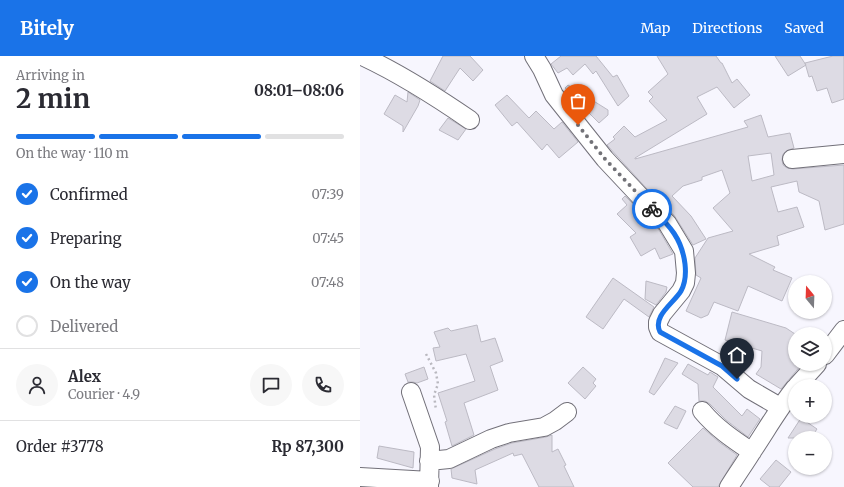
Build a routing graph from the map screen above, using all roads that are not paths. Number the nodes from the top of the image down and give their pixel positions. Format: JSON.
{"nodes":[{"id":1,"x":362,"y":56,"type":"edge"},
{"id":2,"x":534,"y":56,"type":"edge"},
{"id":3,"x":394,"y":62,"type":"edge"},
{"id":4,"x":470,"y":120,"type":"dead end"},
{"id":5,"x":844,"y":154,"type":"edge"},
{"id":6,"x":792,"y":160,"type":"dead end"},
{"id":7,"x":844,"y":330,"type":"edge"},
{"id":8,"x":832,"y":346,"type":"edge"},
{"id":9,"x":811,"y":371,"type":"edge"},
{"id":10,"x":803,"y":379,"type":"edge"},
{"id":11,"x":411,"y":392,"type":"dead end"},
{"id":12,"x":788,"y":397,"type":"edge"},
{"id":13,"x":780,"y":407,"type":"junction"},
{"id":14,"x":702,"y":411,"type":"dead end"},
{"id":15,"x":566,"y":412,"type":"dead end"},
{"id":16,"x":752,"y":452,"type":"junction"},
{"id":17,"x":429,"y":461,"type":"junction"},
{"id":18,"x":360,"y":477,"type":"edge"},
{"id":19,"x":429,"y":484,"type":"edge"},
{"id":20,"x":729,"y":487,"type":"edge"}],
"edges":[{"from":1,"to":3,"type":"street"},
{"from":2,"to":13,"type":"street"},
{"from":3,"to":4,"type":"street"},
{"from":5,"to":6,"type":"street"},
{"from":7,"to":8,"type":"street"},
{"from":9,"to":10,"type":"street"},
{"from":11,"to":17,"type":"street"},
{"from":12,"to":13,"type":"street"},
{"from":13,"to":16,"type":"street"},
{"from":14,"to":16,"type":"street"},
{"from":15,"to":17,"type":"street"},
{"from":16,"to":20,"type":"street"},
{"from":17,"to":19,"type":"street"},
{"from":18,"to":19,"type":"street"}]}
